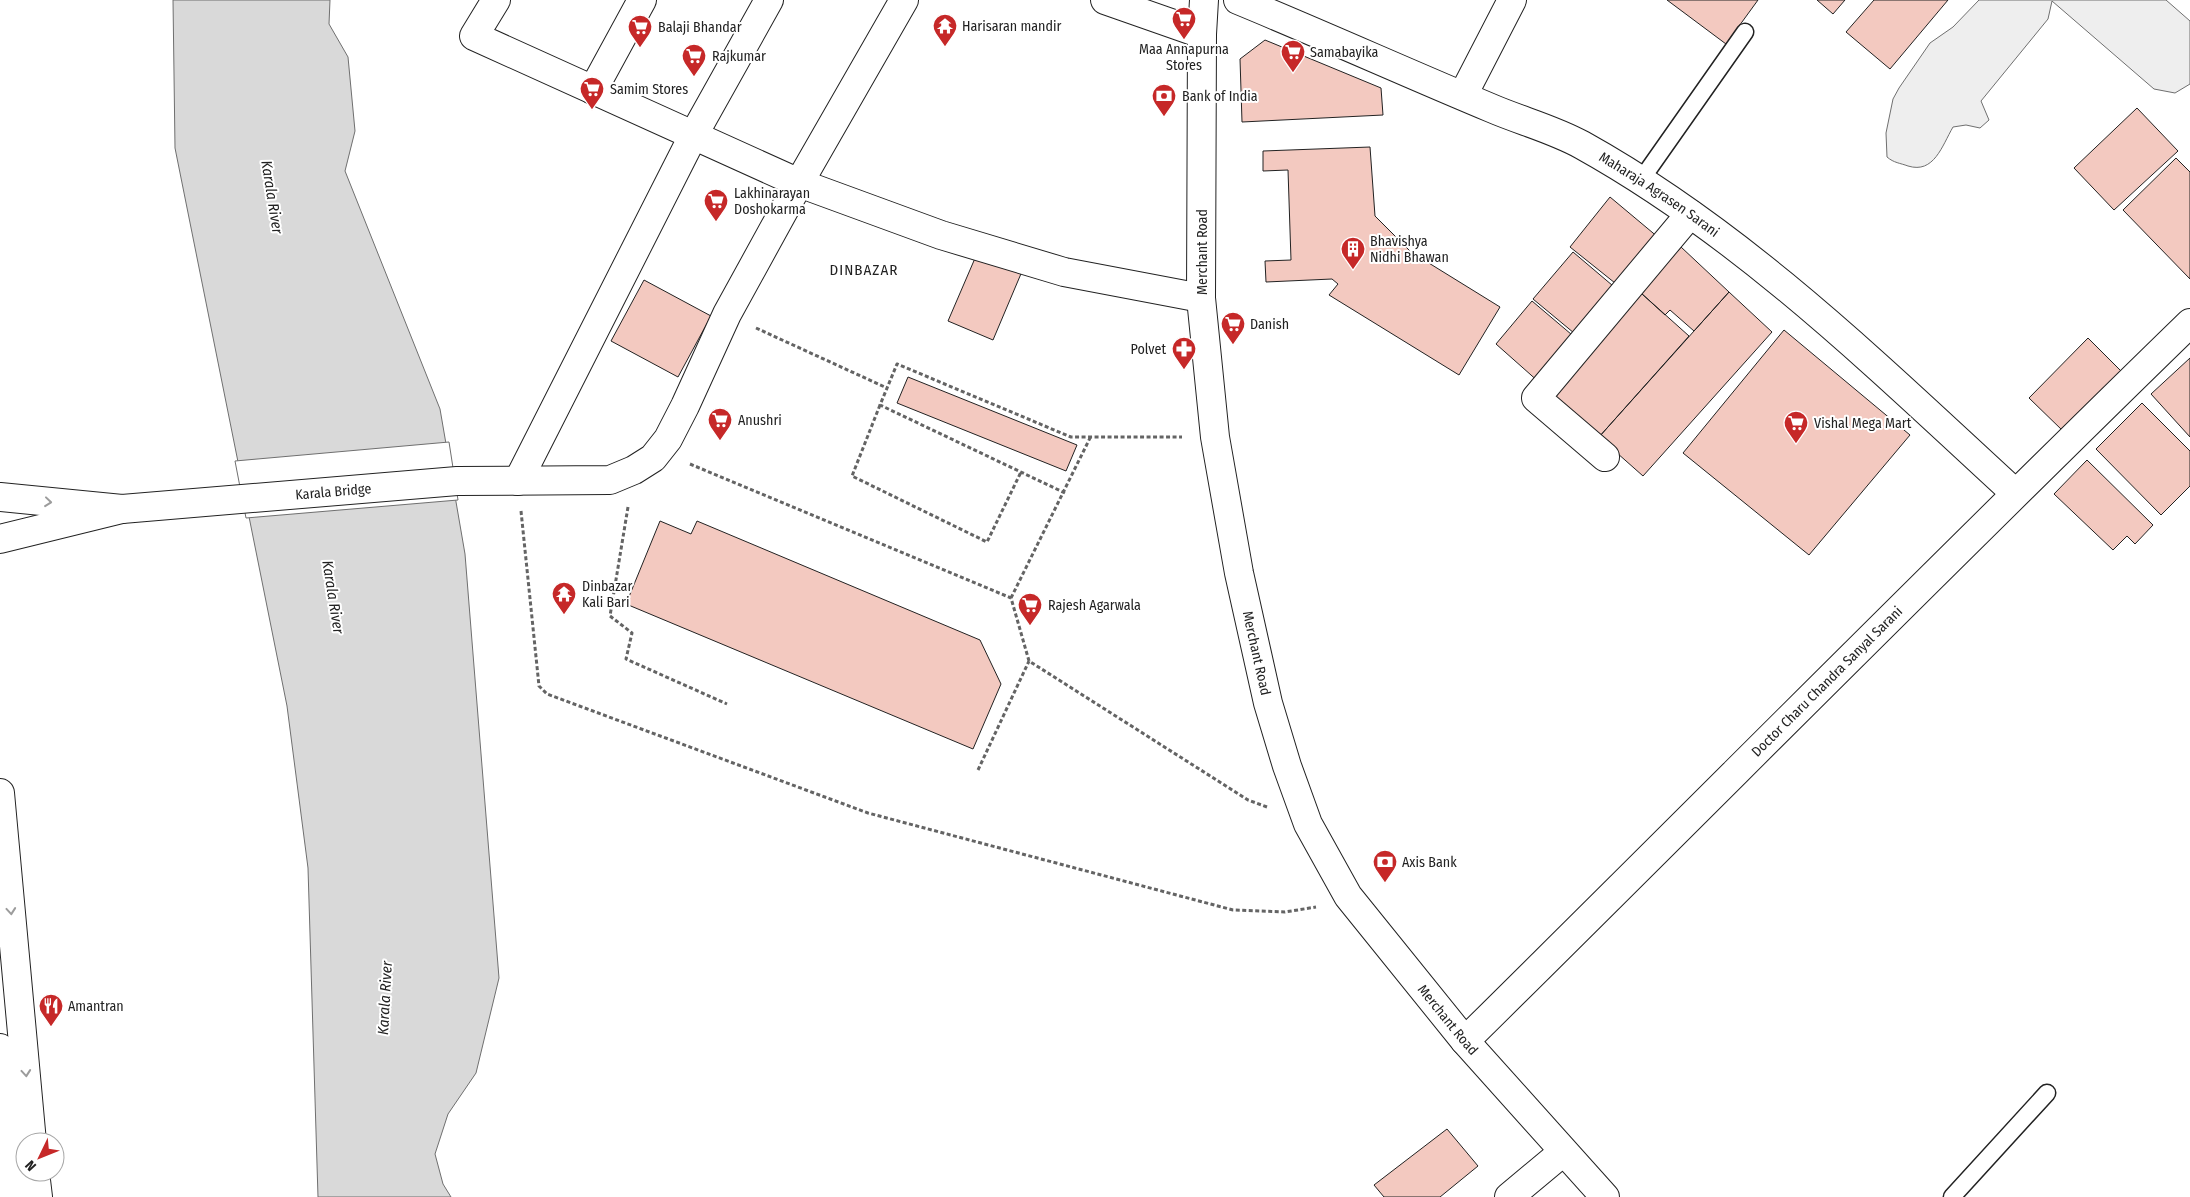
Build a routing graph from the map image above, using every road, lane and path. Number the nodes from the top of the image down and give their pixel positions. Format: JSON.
{"nodes":[{"id":1,"x":496,"y":0,"type":"edge"},
{"id":2,"x":642,"y":0,"type":"edge"},
{"id":3,"x":769,"y":0,"type":"edge"},
{"id":4,"x":904,"y":0,"type":"edge"},
{"id":5,"x":1105,"y":0,"type":"edge"},
{"id":6,"x":1204,"y":0,"type":"edge"},
{"id":7,"x":1238,"y":0,"type":"edge"},
{"id":8,"x":1512,"y":0,"type":"edge"},
{"id":9,"x":1745,"y":32,"type":"dead end"},
{"id":10,"x":1202,"y":34,"type":"junction"},
{"id":11,"x":593,"y":90,"type":"junction"},
{"id":12,"x":1463,"y":95,"type":"junction"},
{"id":13,"x":694,"y":136,"type":"junction"},
{"id":14,"x":1640,"y":180,"type":"junction"},
{"id":15,"x":799,"y":183,"type":"junction"},
{"id":16,"x":1690,"y":214,"type":"junction"},
{"id":17,"x":1201,"y":298,"type":"junction"},
{"id":18,"x":728,"y":314,"type":"junction"},
{"id":19,"x":2190,"y":323,"type":"edge"},
{"id":20,"x":887,"y":388,"type":"junction"},
{"id":21,"x":880,"y":405,"type":"junction"},
{"id":22,"x":1091,"y":436,"type":"junction"},
{"id":23,"x":1215,"y":437,"type":"junction"},
{"id":24,"x":659,"y":450,"type":"junction"},
{"id":25,"x":1605,"y":457,"type":"dead end"},
{"id":26,"x":634,"y":470,"type":"junction"},
{"id":27,"x":1021,"y":472,"type":"junction"},
{"id":28,"x":518,"y":481,"type":"junction"},
{"id":29,"x":1065,"y":493,"type":"junction"},
{"id":30,"x":2015,"y":493,"type":"junction"},
{"id":31,"x":0,"y":496,"type":"edge"},
{"id":32,"x":122,"y":509,"type":"junction"},
{"id":33,"x":0,"y":539,"type":"edge"},
{"id":34,"x":1011,"y":598,"type":"junction"},
{"id":35,"x":1029,"y":661,"type":"junction"},
{"id":36,"x":727,"y":704,"type":"dead end"},
{"id":37,"x":978,"y":770,"type":"dead end"},
{"id":38,"x":0,"y":792,"type":"edge"},
{"id":39,"x":1308,"y":824,"type":"junction"},
{"id":40,"x":1348,"y":896,"type":"junction"},
{"id":41,"x":1465,"y":1041,"type":"junction"},
{"id":42,"x":0,"y":1048,"type":"edge"},
{"id":43,"x":2047,"y":1093,"type":"dead end"},
{"id":44,"x":31,"y":1132,"type":"edge"},
{"id":45,"x":1563,"y":1152,"type":"junction"},
{"id":46,"x":36,"y":1182,"type":"edge"},
{"id":47,"x":13,"y":1197,"type":"edge"},
{"id":48,"x":38,"y":1197,"type":"edge"},
{"id":49,"x":1509,"y":1197,"type":"edge"},
{"id":50,"x":1605,"y":1197,"type":"edge"},
{"id":51,"x":1952,"y":1197,"type":"edge"}],
"edges":[{"from":1,"to":11,"type":"street"},
{"from":2,"to":11,"type":"street"},
{"from":3,"to":13,"type":"street"},
{"from":4,"to":15,"type":"street","name":"Karala Bridge"},
{"from":5,"to":10,"type":"street"},
{"from":6,"to":10,"type":"street","name":"Merchant Road"},
{"from":7,"to":12,"type":"street","name":"Maharaja Agrasen Sarani"},
{"from":8,"to":12,"type":"street"},
{"from":9,"to":14,"type":"lane"},
{"from":10,"to":17,"type":"street","name":"Merchant Road"},
{"from":11,"to":13,"type":"street"},
{"from":12,"to":14,"type":"street","name":"Maharaja Agrasen Sarani"},
{"from":13,"to":15,"type":"street"},
{"from":13,"to":28,"type":"street"},
{"from":14,"to":16,"type":"street","name":"Maharaja Agrasen Sarani"},
{"from":15,"to":17,"type":"street"},
{"from":15,"to":18,"type":"street","name":"Karala Bridge"},
{"from":16,"to":25,"type":"street"},
{"from":16,"to":30,"type":"street","name":"Maharaja Agrasen Sarani"},
{"from":17,"to":23,"type":"street","name":"Merchant Road"},
{"from":18,"to":20,"type":"path"},
{"from":18,"to":24,"type":"street","name":"Karala Bridge"},
{"from":19,"to":30,"type":"street","name":"Doctor Charu Chandra Sanyal Sarani"},
{"from":20,"to":21,"type":"path"},
{"from":20,"to":22,"type":"path"},
{"from":21,"to":27,"type":"path"},
{"from":21,"to":27,"type":"path"},
{"from":22,"to":23,"type":"path"},
{"from":22,"to":29,"type":"path"},
{"from":23,"to":39,"type":"street","name":"Merchant Road"},
{"from":24,"to":26,"type":"street","name":"Karala Bridge"},
{"from":24,"to":34,"type":"path"},
{"from":26,"to":28,"type":"street","name":"Karala Bridge"},
{"from":26,"to":36,"type":"path"},
{"from":27,"to":29,"type":"path"},
{"from":28,"to":32,"type":"street","name":"Karala Bridge"},
{"from":28,"to":40,"type":"path"},
{"from":29,"to":34,"type":"path"},
{"from":30,"to":41,"type":"street","name":"Doctor Charu Chandra Sanyal Sarani"},
{"from":31,"to":32,"type":"street","one_way":true},
{"from":32,"to":33,"type":"street"},
{"from":34,"to":35,"type":"path"},
{"from":35,"to":37,"type":"path"},
{"from":35,"to":39,"type":"path"},
{"from":38,"to":44,"type":"street","one_way":true},
{"from":39,"to":40,"type":"street","name":"Merchant Road"},
{"from":40,"to":41,"type":"street","name":"Merchant Road"},
{"from":41,"to":45,"type":"street","name":"Merchant Road"},
{"from":42,"to":47,"type":"street"},
{"from":43,"to":51,"type":"lane"},
{"from":45,"to":49,"type":"street"},
{"from":45,"to":50,"type":"street","name":"Merchant Road"},
{"from":46,"to":48,"type":"street"}]}
